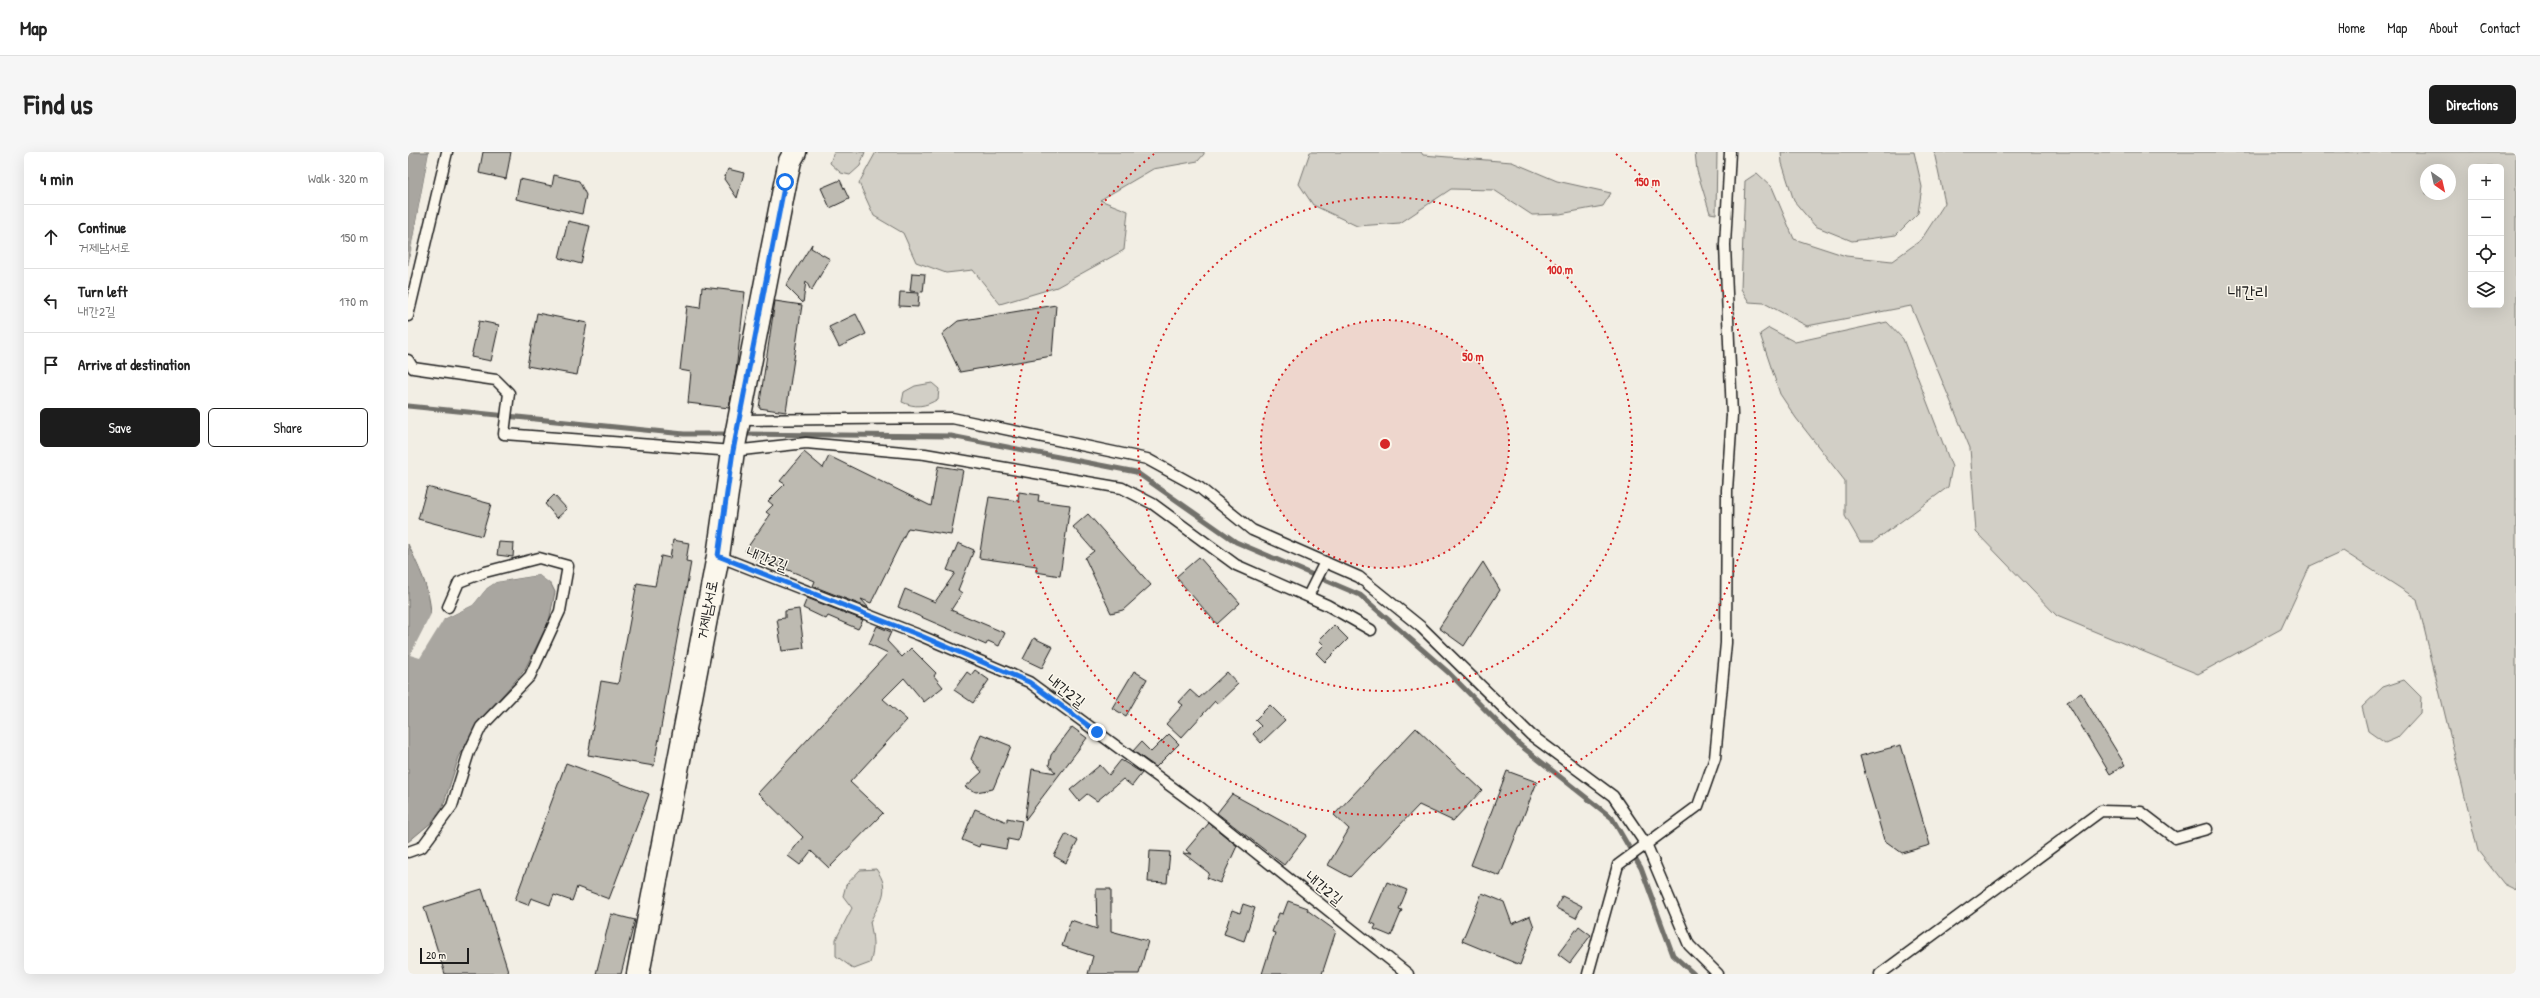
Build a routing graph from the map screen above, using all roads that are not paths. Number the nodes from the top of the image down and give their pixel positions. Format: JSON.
{"nodes":[{"id":1,"x":446,"y":152,"type":"edge"},
{"id":2,"x":795,"y":152,"type":"edge"},
{"id":3,"x":1730,"y":152,"type":"edge"},
{"id":4,"x":408,"y":316,"type":"edge"},
{"id":5,"x":408,"y":360,"type":"edge"},
{"id":6,"x":739,"y":420,"type":"junction"},
{"id":7,"x":733,"y":451,"type":"junction"},
{"id":8,"x":718,"y":556,"type":"junction"},
{"id":9,"x":1325,"y":562,"type":"junction"},
{"id":10,"x":1308,"y":596,"type":"junction"},
{"id":11,"x":448,"y":607,"type":"dead end"},
{"id":12,"x":1371,"y":630,"type":"dead end"},
{"id":13,"x":2207,"y":829,"type":"dead end"},
{"id":14,"x":1647,"y":846,"type":"junction"},
{"id":15,"x":408,"y":852,"type":"edge"},
{"id":16,"x":638,"y":974,"type":"edge"},
{"id":17,"x":1408,"y":974,"type":"edge"},
{"id":18,"x":1588,"y":974,"type":"edge"},
{"id":19,"x":1718,"y":974,"type":"edge"},
{"id":20,"x":1880,"y":974,"type":"edge"}],
"edges":[{"from":1,"to":4,"type":"lane"},
{"from":2,"to":6,"type":"main road","name":"거제남서로"},
{"from":3,"to":14,"type":"lane"},
{"from":5,"to":7,"type":"lane"},
{"from":6,"to":7,"type":"main road","name":"거제남서로"},
{"from":6,"to":9,"type":"lane"},
{"from":7,"to":8,"type":"main road","name":"거제남서로"},
{"from":7,"to":10,"type":"lane"},
{"from":8,"to":16,"type":"main road","name":"거제남서로"},
{"from":8,"to":17,"type":"lane","name":"내간2길"},
{"from":9,"to":10,"type":"lane"},
{"from":9,"to":14,"type":"lane"},
{"from":10,"to":12,"type":"lane"},
{"from":11,"to":15,"type":"lane"},
{"from":13,"to":20,"type":"lane"},
{"from":14,"to":18,"type":"lane"},
{"from":14,"to":19,"type":"lane"}]}
